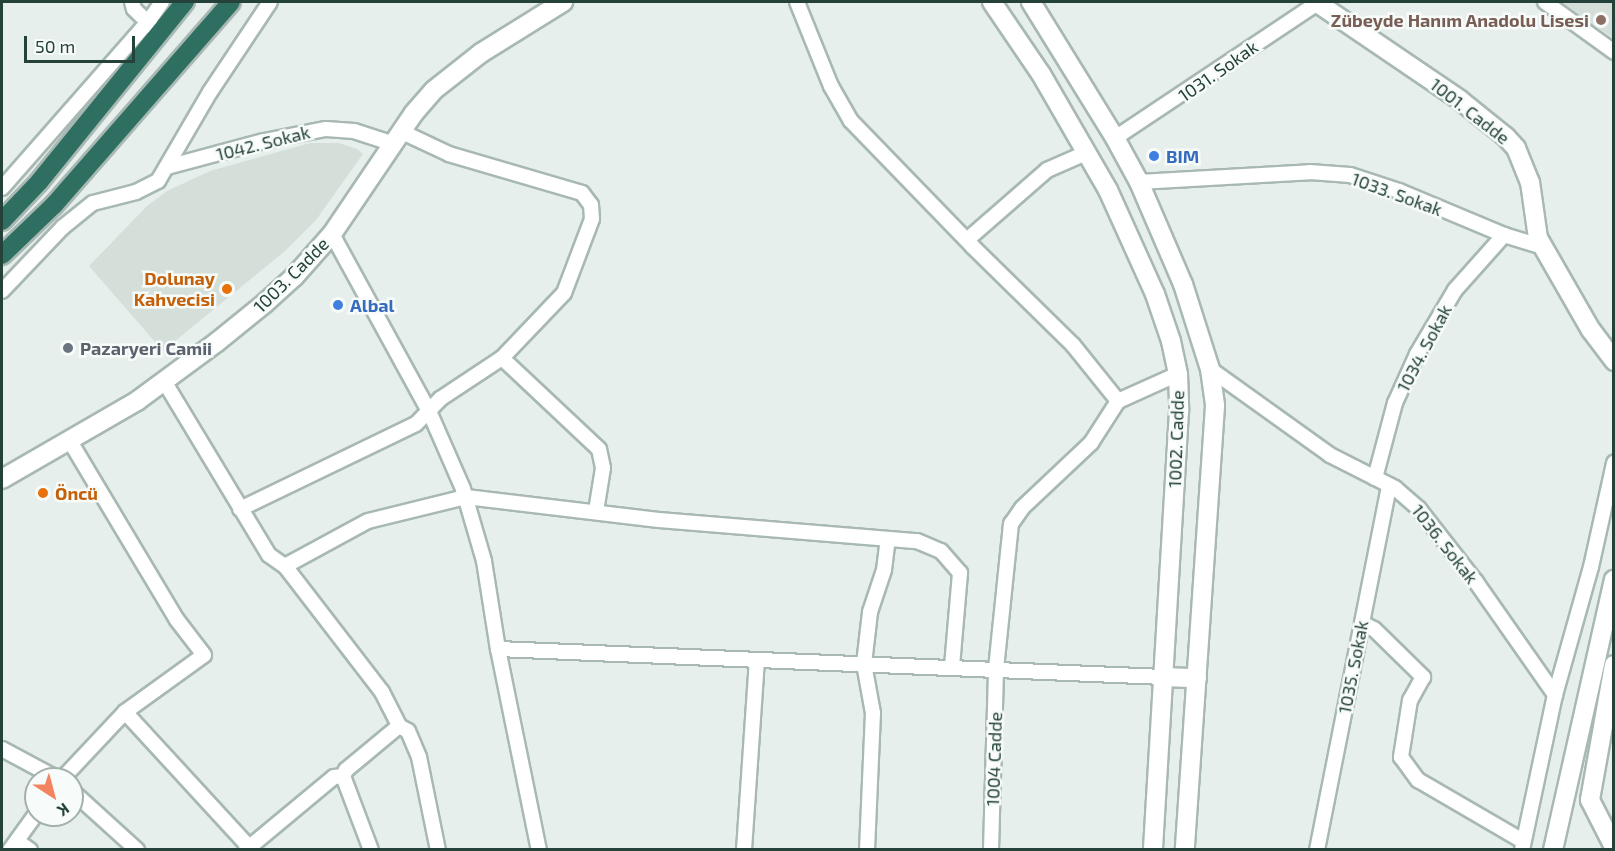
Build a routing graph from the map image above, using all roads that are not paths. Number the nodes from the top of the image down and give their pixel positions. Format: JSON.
{"nodes":[{"id":1,"x":132,"y":2,"type":"edge"},
{"id":2,"x":162,"y":2,"type":"edge"},
{"id":3,"x":185,"y":2,"type":"edge"},
{"id":4,"x":231,"y":2,"type":"edge"},
{"id":5,"x":270,"y":2,"type":"edge"},
{"id":6,"x":563,"y":2,"type":"edge"},
{"id":7,"x":797,"y":2,"type":"edge"},
{"id":8,"x":992,"y":2,"type":"edge"},
{"id":9,"x":1031,"y":2,"type":"edge"},
{"id":10,"x":1317,"y":2,"type":"edge"},
{"id":11,"x":1545,"y":2,"type":"edge"},
{"id":12,"x":154,"y":27,"type":"junction"},
{"id":13,"x":1614,"y":52,"type":"edge"},
{"id":14,"x":398,"y":138,"type":"junction"},
{"id":15,"x":1115,"y":138,"type":"junction"},
{"id":16,"x":1086,"y":153,"type":"junction"},
{"id":17,"x":168,"y":167,"type":"junction"},
{"id":18,"x":1139,"y":182,"type":"junction"},
{"id":19,"x":2,"y":188,"type":"edge"},
{"id":20,"x":2,"y":221,"type":"edge"},
{"id":21,"x":332,"y":234,"type":"junction"},
{"id":22,"x":1504,"y":235,"type":"junction"},
{"id":23,"x":968,"y":239,"type":"junction"},
{"id":24,"x":1543,"y":247,"type":"junction"},
{"id":25,"x":2,"y":255,"type":"edge"},
{"id":26,"x":2,"y":291,"type":"edge"},
{"id":27,"x":502,"y":358,"type":"junction"},
{"id":28,"x":1614,"y":361,"type":"edge"},
{"id":29,"x":1210,"y":369,"type":"junction"},
{"id":30,"x":1178,"y":374,"type":"junction"},
{"id":31,"x":164,"y":381,"type":"junction"},
{"id":32,"x":1118,"y":401,"type":"junction"},
{"id":33,"x":429,"y":411,"type":"junction"},
{"id":34,"x":70,"y":441,"type":"junction"},
{"id":35,"x":1614,"y":463,"type":"edge"},
{"id":36,"x":1375,"y":478,"type":"junction"},
{"id":37,"x":2,"y":479,"type":"edge"},
{"id":38,"x":1389,"y":485,"type":"junction"},
{"id":39,"x":466,"y":497,"type":"junction"},
{"id":40,"x":240,"y":509,"type":"junction"},
{"id":41,"x":596,"y":511,"type":"junction"},
{"id":42,"x":888,"y":539,"type":"junction"},
{"id":43,"x":285,"y":566,"type":"junction"},
{"id":44,"x":1614,"y":580,"type":"edge"},
{"id":45,"x":1362,"y":623,"type":"junction"},
{"id":46,"x":498,"y":649,"type":"junction"},
{"id":47,"x":757,"y":660,"type":"junction"},
{"id":48,"x":864,"y":664,"type":"junction"},
{"id":49,"x":952,"y":668,"type":"junction"},
{"id":50,"x":996,"y":669,"type":"junction"},
{"id":51,"x":1611,"y":673,"type":"edge"},
{"id":52,"x":1162,"y":677,"type":"junction"},
{"id":53,"x":1197,"y":678,"type":"junction"},
{"id":54,"x":1555,"y":695,"type":"junction"},
{"id":55,"x":125,"y":712,"type":"junction"},
{"id":56,"x":399,"y":726,"type":"junction"},
{"id":57,"x":2,"y":748,"type":"edge"},
{"id":58,"x":36,"y":767,"type":"edge"},
{"id":59,"x":73,"y":767,"type":"edge"},
{"id":60,"x":343,"y":776,"type":"junction"},
{"id":61,"x":84,"y":802,"type":"edge"},
{"id":62,"x":26,"y":827,"type":"edge"},
{"id":63,"x":13,"y":845,"type":"edge"},
{"id":64,"x":1522,"y":845,"type":"edge"},
{"id":65,"x":1614,"y":847,"type":"edge"},
{"id":66,"x":247,"y":848,"type":"edge"},
{"id":67,"x":30,"y":849,"type":"edge"},
{"id":68,"x":136,"y":849,"type":"edge"},
{"id":69,"x":371,"y":849,"type":"edge"},
{"id":70,"x":438,"y":849,"type":"edge"},
{"id":71,"x":539,"y":849,"type":"edge"},
{"id":72,"x":744,"y":849,"type":"edge"},
{"id":73,"x":867,"y":849,"type":"edge"},
{"id":74,"x":991,"y":849,"type":"edge"},
{"id":75,"x":1154,"y":849,"type":"edge"},
{"id":76,"x":1185,"y":849,"type":"edge"},
{"id":77,"x":1317,"y":849,"type":"edge"},
{"id":78,"x":1552,"y":849,"type":"edge"}],
"edges":[{"from":1,"to":12,"type":"street"},
{"from":2,"to":12,"type":"street"},
{"from":3,"to":12,"type":"highway"},
{"from":4,"to":25,"type":"highway"},
{"from":5,"to":17,"type":"street"},
{"from":6,"to":14,"type":"main road","name":"1003. Cadde"},
{"from":7,"to":23,"type":"street"},
{"from":8,"to":16,"type":"main road","name":"1002. Cadde"},
{"from":9,"to":15,"type":"main road","name":"1002. Cadde"},
{"from":10,"to":15,"type":"street","name":"1031. Sokak"},
{"from":10,"to":24,"type":"main road","name":"1001. Cadde"},
{"from":11,"to":13,"type":"street"},
{"from":12,"to":19,"type":"street"},
{"from":12,"to":20,"type":"highway"},
{"from":14,"to":17,"type":"street","name":"1042. Sokak"},
{"from":14,"to":21,"type":"main road","name":"1003. Cadde"},
{"from":14,"to":27,"type":"street","name":"1042. Sokak"},
{"from":15,"to":16,"type":"main road"},
{"from":15,"to":18,"type":"main road","name":"1002. Cadde"},
{"from":16,"to":23,"type":"street"},
{"from":16,"to":30,"type":"main road","name":"1002. Cadde"},
{"from":17,"to":26,"type":"street"},
{"from":18,"to":22,"type":"street","name":"1033. Sokak"},
{"from":18,"to":29,"type":"main road","name":"1002. Cadde"},
{"from":21,"to":31,"type":"main road","name":"1003. Cadde"},
{"from":21,"to":33,"type":"street"},
{"from":22,"to":24,"type":"street","name":"1033. Sokak"},
{"from":22,"to":36,"type":"street","name":"1034. Sokak"},
{"from":23,"to":32,"type":"street"},
{"from":24,"to":28,"type":"main road","name":"1001. Cadde"},
{"from":27,"to":33,"type":"street"},
{"from":27,"to":41,"type":"street"},
{"from":29,"to":30,"type":"main road"},
{"from":29,"to":36,"type":"street","name":"1036. Sokak"},
{"from":29,"to":53,"type":"main road","name":"1002. Cadde"},
{"from":30,"to":32,"type":"street"},
{"from":30,"to":52,"type":"main road","name":"1002. Cadde"},
{"from":31,"to":34,"type":"main road","name":"1003. Cadde"},
{"from":31,"to":40,"type":"street"},
{"from":32,"to":50,"type":"street","name":"1004 Cadde"},
{"from":33,"to":39,"type":"street"},
{"from":33,"to":40,"type":"street"},
{"from":34,"to":37,"type":"main road","name":"1003. Cadde"},
{"from":34,"to":55,"type":"street"},
{"from":35,"to":54,"type":"street"},
{"from":36,"to":38,"type":"street","name":"1036. Sokak"},
{"from":38,"to":45,"type":"street","name":"1035. Sokak"},
{"from":38,"to":54,"type":"street","name":"1036. Sokak"},
{"from":39,"to":41,"type":"street"},
{"from":39,"to":43,"type":"street"},
{"from":39,"to":46,"type":"street"},
{"from":40,"to":43,"type":"street"},
{"from":41,"to":42,"type":"street"},
{"from":42,"to":48,"type":"street"},
{"from":42,"to":49,"type":"street"},
{"from":43,"to":56,"type":"street"},
{"from":44,"to":78,"type":"main road"},
{"from":45,"to":64,"type":"street"},
{"from":45,"to":77,"type":"street","name":"1035. Sokak"},
{"from":46,"to":47,"type":"street"},
{"from":46,"to":71,"type":"street"},
{"from":47,"to":48,"type":"street"},
{"from":47,"to":72,"type":"street"},
{"from":48,"to":49,"type":"street"},
{"from":48,"to":73,"type":"street"},
{"from":49,"to":50,"type":"street"},
{"from":50,"to":52,"type":"street"},
{"from":50,"to":74,"type":"street","name":"1004 Cadde"},
{"from":51,"to":65,"type":"main road"},
{"from":52,"to":53,"type":"main road"},
{"from":52,"to":75,"type":"main road","name":"1002. Cadde"},
{"from":53,"to":76,"type":"main road","name":"1002. Cadde"},
{"from":54,"to":64,"type":"street"},
{"from":55,"to":59,"type":"street"},
{"from":55,"to":66,"type":"street"},
{"from":56,"to":60,"type":"street"},
{"from":56,"to":70,"type":"street"},
{"from":57,"to":58,"type":"street"},
{"from":60,"to":66,"type":"street"},
{"from":60,"to":69,"type":"street"},
{"from":61,"to":68,"type":"street"},
{"from":62,"to":63,"type":"street"},
{"from":63,"to":67,"type":"street"}]}
